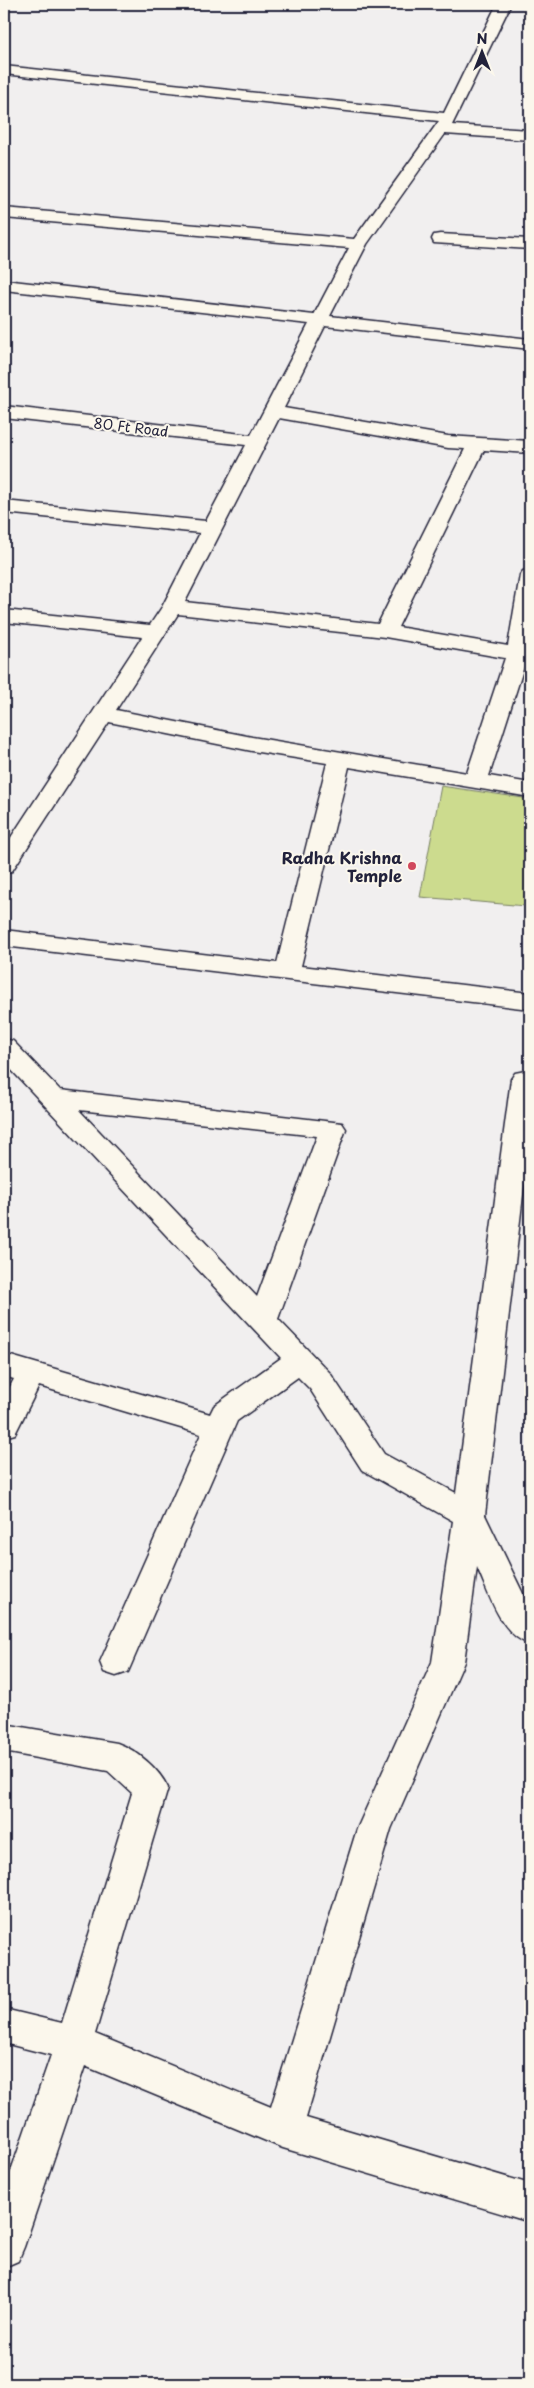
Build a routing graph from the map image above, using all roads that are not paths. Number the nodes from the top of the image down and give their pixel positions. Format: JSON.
{"nodes":[{"id":1,"x":504,"y":4,"type":"edge"},
{"id":2,"x":4,"y":70,"type":"edge"},
{"id":3,"x":445,"y":123,"type":"junction"},
{"id":4,"x":530,"y":135,"type":"edge"},
{"id":5,"x":4,"y":213,"type":"edge"},
{"id":6,"x":440,"y":239,"type":"dead end"},
{"id":7,"x":359,"y":244,"type":"junction"},
{"id":8,"x":530,"y":244,"type":"edge"},
{"id":9,"x":4,"y":285,"type":"edge"},
{"id":10,"x":320,"y":321,"type":"junction"},
{"id":11,"x":530,"y":344,"type":"edge"},
{"id":12,"x":4,"y":412,"type":"edge"},
{"id":13,"x":274,"y":412,"type":"junction"},
{"id":14,"x":258,"y":441,"type":"junction"},
{"id":15,"x":477,"y":444,"type":"junction"},
{"id":16,"x":530,"y":447,"type":"edge"},
{"id":17,"x":4,"y":507,"type":"edge"},
{"id":18,"x":214,"y":528,"type":"junction"},
{"id":19,"x":530,"y":575,"type":"edge"},
{"id":20,"x":172,"y":607,"type":"junction"},
{"id":21,"x":4,"y":616,"type":"edge"},
{"id":22,"x":385,"y":631,"type":"junction"},
{"id":23,"x":157,"y":632,"type":"junction"},
{"id":24,"x":516,"y":654,"type":"junction"},
{"id":25,"x":103,"y":714,"type":"junction"},
{"id":26,"x":340,"y":758,"type":"junction"},
{"id":27,"x":476,"y":780,"type":"junction"},
{"id":28,"x":530,"y":790,"type":"edge"},
{"id":29,"x":5,"y":863,"type":"edge"},
{"id":30,"x":4,"y":938,"type":"edge"},
{"id":31,"x":287,"y":971,"type":"junction"},
{"id":32,"x":530,"y":1001,"type":"edge"},
{"id":33,"x":4,"y":1047,"type":"edge"},
{"id":34,"x":530,"y":1079,"type":"edge"},
{"id":35,"x":52,"y":1098,"type":"junction"},
{"id":36,"x":263,"y":1321,"type":"junction"},
{"id":37,"x":300,"y":1360,"type":"junction"},
{"id":38,"x":4,"y":1365,"type":"edge"},
{"id":39,"x":32,"y":1372,"type":"junction"},
{"id":40,"x":4,"y":1426,"type":"edge"},
{"id":41,"x":219,"y":1428,"type":"junction"},
{"id":42,"x":469,"y":1514,"type":"junction"},
{"id":43,"x":525,"y":1620,"type":"edge"},
{"id":44,"x":116,"y":1662,"type":"dead end"},
{"id":45,"x":4,"y":1738,"type":"edge"},
{"id":46,"x":4,"y":2026,"type":"edge"},
{"id":47,"x":74,"y":2044,"type":"junction"},
{"id":48,"x":284,"y":2130,"type":"junction"},
{"id":49,"x":530,"y":2203,"type":"edge"},
{"id":50,"x":4,"y":2247,"type":"edge"}],
"edges":[{"from":1,"to":3,"type":"street"},
{"from":2,"to":3,"type":"street"},
{"from":3,"to":4,"type":"street"},
{"from":3,"to":7,"type":"street"},
{"from":5,"to":7,"type":"street"},
{"from":6,"to":8,"type":"street"},
{"from":7,"to":10,"type":"street"},
{"from":9,"to":10,"type":"street"},
{"from":10,"to":11,"type":"street"},
{"from":10,"to":13,"type":"street"},
{"from":12,"to":14,"type":"street","name":"80 Ft Road"},
{"from":13,"to":14,"type":"street"},
{"from":13,"to":15,"type":"street"},
{"from":14,"to":18,"type":"street"},
{"from":15,"to":16,"type":"street"},
{"from":15,"to":22,"type":"street"},
{"from":17,"to":18,"type":"street"},
{"from":18,"to":20,"type":"street"},
{"from":19,"to":24,"type":"street"},
{"from":20,"to":22,"type":"street"},
{"from":20,"to":23,"type":"street"},
{"from":21,"to":23,"type":"street"},
{"from":22,"to":24,"type":"street"},
{"from":23,"to":25,"type":"street"},
{"from":24,"to":27,"type":"street"},
{"from":25,"to":26,"type":"street"},
{"from":25,"to":29,"type":"street"},
{"from":26,"to":27,"type":"street"},
{"from":26,"to":31,"type":"street"},
{"from":27,"to":28,"type":"street"},
{"from":30,"to":31,"type":"street"},
{"from":31,"to":32,"type":"street"},
{"from":33,"to":35,"type":"street"},
{"from":34,"to":42,"type":"street"},
{"from":35,"to":36,"type":"street"},
{"from":35,"to":36,"type":"street"},
{"from":36,"to":37,"type":"street"},
{"from":37,"to":41,"type":"street"},
{"from":37,"to":42,"type":"street"},
{"from":38,"to":39,"type":"street"},
{"from":39,"to":40,"type":"street"},
{"from":39,"to":41,"type":"street"},
{"from":41,"to":44,"type":"street"},
{"from":42,"to":43,"type":"street"},
{"from":42,"to":48,"type":"street"},
{"from":45,"to":47,"type":"street"},
{"from":46,"to":47,"type":"street"},
{"from":47,"to":48,"type":"street"},
{"from":47,"to":50,"type":"street"},
{"from":48,"to":49,"type":"street"}]}
